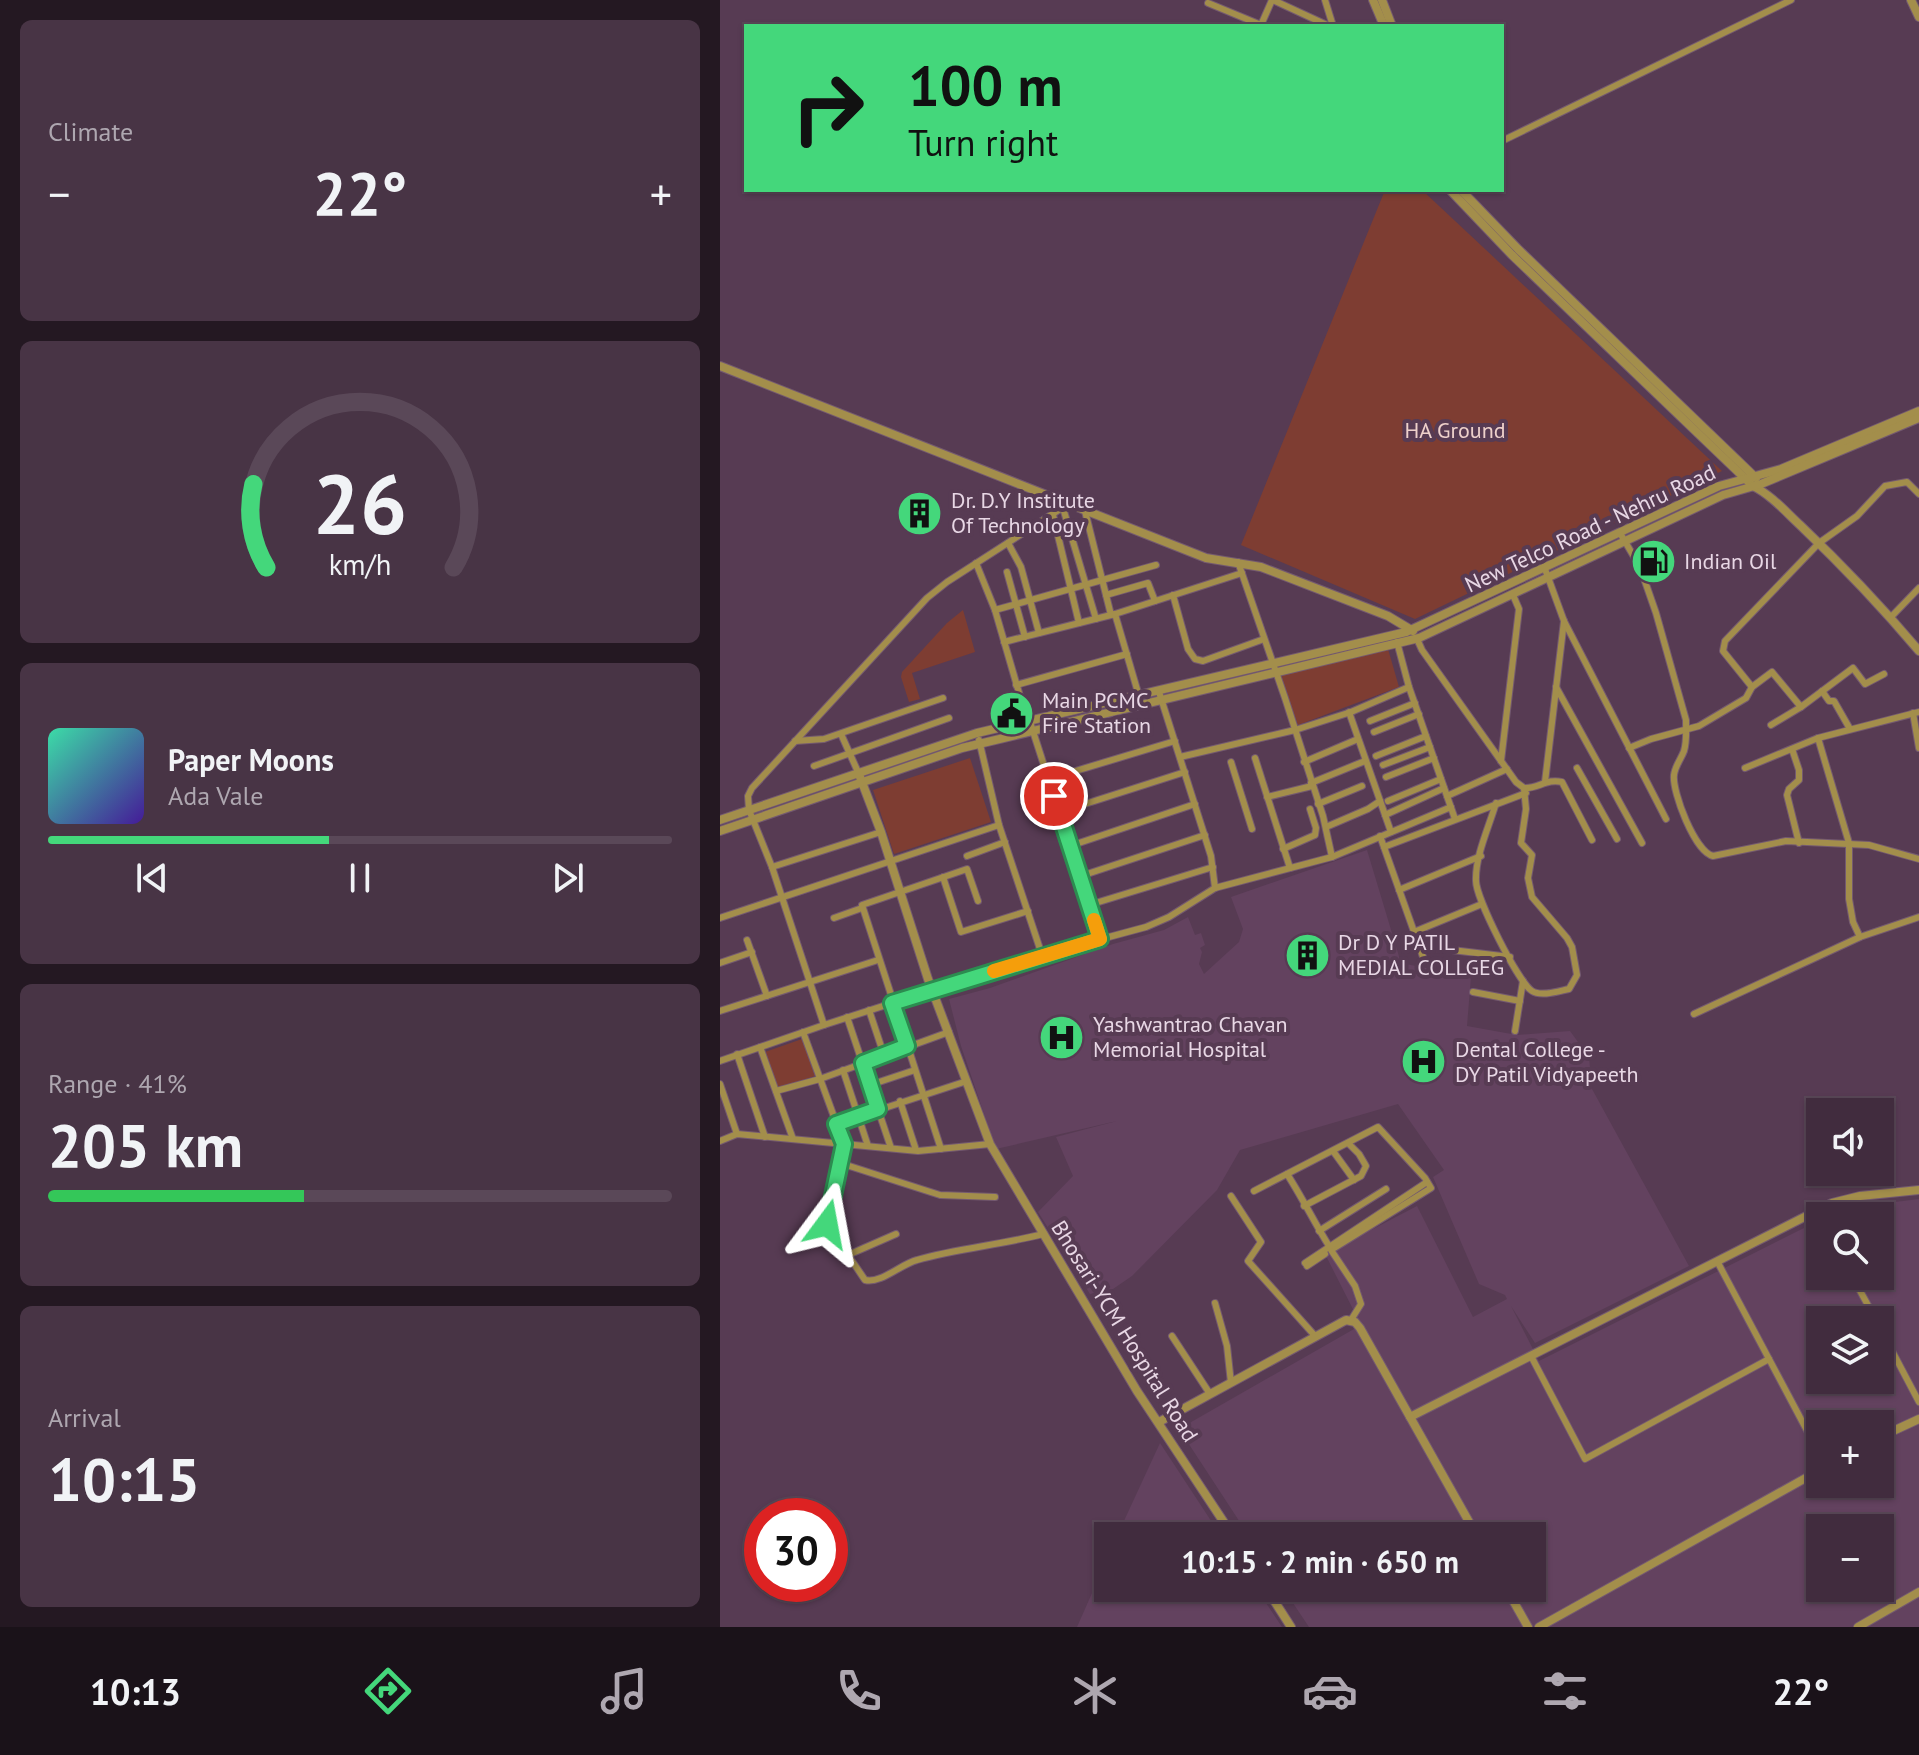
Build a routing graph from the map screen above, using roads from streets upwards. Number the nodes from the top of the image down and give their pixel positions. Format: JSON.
{"nodes":[{"id":1,"x":1272,"y":0,"type":"edge"},
{"id":2,"x":1325,"y":0,"type":"edge"},
{"id":3,"x":1373,"y":0,"type":"edge"},
{"id":4,"x":1382,"y":0,"type":"edge"},
{"id":5,"x":1791,"y":0,"type":"edge"},
{"id":6,"x":1911,"y":0,"type":"edge"},
{"id":7,"x":1208,"y":3,"type":"dead end"},
{"id":8,"x":1919,"y":17,"type":"edge"},
{"id":9,"x":1259,"y":24,"type":"edge"},
{"id":10,"x":1261,"y":24,"type":"edge"},
{"id":11,"x":1326,"y":24,"type":"edge"},
{"id":12,"x":1331,"y":24,"type":"edge"},
{"id":13,"x":1383,"y":24,"type":"edge"},
{"id":14,"x":1391,"y":24,"type":"edge"},
{"id":15,"x":1504,"y":140,"type":"edge"},
{"id":16,"x":1452,"y":192,"type":"edge"},
{"id":17,"x":1463,"y":192,"type":"edge"},
{"id":18,"x":720,"y":366,"type":"edge"},
{"id":19,"x":1919,"y":411,"type":"edge"},
{"id":20,"x":1919,"y":418,"type":"edge"},
{"id":21,"x":1745,"y":478,"type":"junction"},
{"id":22,"x":1758,"y":485,"type":"junction"},
{"id":23,"x":1919,"y":494,"type":"edge"},
{"id":24,"x":1066,"y":506,"type":"junction"},
{"id":25,"x":1085,"y":511,"type":"junction"},
{"id":26,"x":1053,"y":515,"type":"junction"},
{"id":27,"x":1622,"y":538,"type":"junction"},
{"id":28,"x":1008,"y":543,"type":"junction"},
{"id":29,"x":1819,"y":543,"type":"junction"},
{"id":30,"x":1238,"y":562,"type":"junction"},
{"id":31,"x":976,"y":563,"type":"junction"},
{"id":32,"x":1156,"y":565,"type":"dead end"},
{"id":33,"x":1007,"y":572,"type":"dead end"},
{"id":34,"x":1242,"y":573,"type":"junction"},
{"id":35,"x":1547,"y":573,"type":"junction"},
{"id":36,"x":1102,"y":579,"type":"junction"},
{"id":37,"x":1085,"y":584,"type":"junction"},
{"id":38,"x":1071,"y":589,"type":"junction"},
{"id":39,"x":1917,"y":592,"type":"edge"},
{"id":40,"x":1106,"y":595,"type":"junction"},
{"id":41,"x":1173,"y":595,"type":"junction"},
{"id":42,"x":1513,"y":595,"type":"junction"},
{"id":43,"x":1029,"y":599,"type":"junction"},
{"id":44,"x":1155,"y":601,"type":"junction"},
{"id":45,"x":1016,"y":603,"type":"junction"},
{"id":46,"x":995,"y":610,"type":"junction"},
{"id":47,"x":1113,"y":615,"type":"junction"},
{"id":48,"x":1891,"y":617,"type":"junction"},
{"id":49,"x":1096,"y":619,"type":"junction"},
{"id":50,"x":1564,"y":621,"type":"junction"},
{"id":51,"x":1079,"y":623,"type":"junction"},
{"id":52,"x":1039,"y":633,"type":"junction"},
{"id":53,"x":1414,"y":634,"type":"junction"},
{"id":54,"x":1025,"y":637,"type":"junction"},
{"id":55,"x":1264,"y":639,"type":"junction"},
{"id":56,"x":1396,"y":639,"type":"junction"},
{"id":57,"x":1004,"y":642,"type":"junction"},
{"id":58,"x":1919,"y":651,"type":"edge"},
{"id":59,"x":1127,"y":654,"type":"junction"},
{"id":60,"x":1274,"y":668,"type":"junction"},
{"id":61,"x":1884,"y":674,"type":"dead end"},
{"id":62,"x":1016,"y":685,"type":"junction"},
{"id":63,"x":1409,"y":687,"type":"junction"},
{"id":64,"x":1556,"y":687,"type":"junction"},
{"id":65,"x":1752,"y":687,"type":"junction"},
{"id":66,"x":1822,"y":691,"type":"junction"},
{"id":67,"x":1139,"y":696,"type":"junction"},
{"id":68,"x":1161,"y":697,"type":"junction"},
{"id":69,"x":943,"y":698,"type":"dead end"},
{"id":70,"x":1415,"y":703,"type":"junction"},
{"id":71,"x":1801,"y":707,"type":"junction"},
{"id":72,"x":1349,"y":712,"type":"junction"},
{"id":73,"x":1916,"y":713,"type":"edge"},
{"id":74,"x":1419,"y":714,"type":"junction"},
{"id":75,"x":949,"y":718,"type":"dead end"},
{"id":76,"x":1370,"y":721,"type":"dead end"},
{"id":77,"x":1771,"y":725,"type":"dead end"},
{"id":78,"x":1032,"y":727,"type":"junction"},
{"id":79,"x":1850,"y":729,"type":"junction"},
{"id":80,"x":1295,"y":730,"type":"junction"},
{"id":81,"x":1686,"y":730,"type":"junction"},
{"id":82,"x":1374,"y":732,"type":"dead end"},
{"id":83,"x":977,"y":733,"type":"junction"},
{"id":84,"x":841,"y":734,"type":"junction"},
{"id":85,"x":1426,"y":736,"type":"junction"},
{"id":86,"x":1818,"y":738,"type":"junction"},
{"id":87,"x":1358,"y":739,"type":"junction"},
{"id":88,"x":795,"y":741,"type":"junction"},
{"id":89,"x":1175,"y":741,"type":"junction"},
{"id":90,"x":979,"y":743,"type":"junction"},
{"id":91,"x":1430,"y":747,"type":"junction"},
{"id":92,"x":1629,"y":748,"type":"junction"},
{"id":93,"x":1919,"y":748,"type":"edge"},
{"id":94,"x":1792,"y":749,"type":"junction"},
{"id":95,"x":849,"y":754,"type":"junction"},
{"id":96,"x":1376,"y":756,"type":"dead end"},
{"id":97,"x":1180,"y":757,"type":"junction"},
{"id":98,"x":1255,"y":758,"type":"dead end"},
{"id":99,"x":1434,"y":758,"type":"junction"},
{"id":100,"x":1365,"y":761,"type":"junction"},
{"id":101,"x":1501,"y":761,"type":"junction"},
{"id":102,"x":1231,"y":762,"type":"dead end"},
{"id":103,"x":1304,"y":762,"type":"junction"},
{"id":104,"x":1383,"y":765,"type":"dead end"},
{"id":105,"x":814,"y":766,"type":"dead end"},
{"id":106,"x":1577,"y":768,"type":"dead end"},
{"id":107,"x":1745,"y":768,"type":"dead end"},
{"id":108,"x":1507,"y":769,"type":"junction"},
{"id":109,"x":1185,"y":772,"type":"junction"},
{"id":110,"x":860,"y":776,"type":"junction"},
{"id":111,"x":1386,"y":777,"type":"dead end"},
{"id":112,"x":1049,"y":779,"type":"junction"},
{"id":113,"x":1441,"y":779,"type":"junction"},
{"id":114,"x":1545,"y":782,"type":"junction"},
{"id":115,"x":1311,"y":784,"type":"junction"},
{"id":116,"x":1362,"y":786,"type":"dead end"},
{"id":117,"x":1525,"y":790,"type":"junction"},
{"id":118,"x":1446,"y":792,"type":"junction"},
{"id":119,"x":1614,"y":792,"type":"junction"},
{"id":120,"x":1267,"y":797,"type":"junction"},
{"id":121,"x":1384,"y":801,"type":"junction"},
{"id":122,"x":1597,"y":802,"type":"junction"},
{"id":123,"x":1496,"y":803,"type":"junction"},
{"id":124,"x":1195,"y":804,"type":"junction"},
{"id":125,"x":1318,"y":804,"type":"junction"},
{"id":126,"x":1451,"y":807,"type":"junction"},
{"id":127,"x":1310,"y":809,"type":"dead end"},
{"id":128,"x":749,"y":810,"type":"junction"},
{"id":129,"x":1060,"y":812,"type":"junction"},
{"id":130,"x":1385,"y":815,"type":"junction"},
{"id":131,"x":753,"y":819,"type":"junction"},
{"id":132,"x":1455,"y":819,"type":"junction"},
{"id":133,"x":1666,"y":819,"type":"dead end"},
{"id":134,"x":720,"y":820,"type":"edge"},
{"id":135,"x":999,"y":825,"type":"junction"},
{"id":136,"x":1326,"y":827,"type":"junction"},
{"id":137,"x":1252,"y":829,"type":"dead end"},
{"id":138,"x":720,"y":831,"type":"edge"},
{"id":139,"x":881,"y":832,"type":"junction"},
{"id":140,"x":1391,"y":832,"type":"junction"},
{"id":141,"x":1205,"y":835,"type":"junction"},
{"id":142,"x":1380,"y":836,"type":"junction"},
{"id":143,"x":1617,"y":839,"type":"dead end"},
{"id":144,"x":1592,"y":840,"type":"dead end"},
{"id":145,"x":1005,"y":842,"type":"junction"},
{"id":146,"x":1642,"y":843,"type":"dead end"},
{"id":147,"x":1799,"y":843,"type":"junction"},
{"id":148,"x":1849,"y":843,"type":"junction"},
{"id":149,"x":1070,"y":846,"type":"junction"},
{"id":150,"x":1384,"y":847,"type":"junction"},
{"id":151,"x":1283,"y":849,"type":"junction"},
{"id":152,"x":967,"y":856,"type":"dead end"},
{"id":153,"x":1481,"y":856,"type":"junction"},
{"id":154,"x":1332,"y":857,"type":"junction"},
{"id":155,"x":1919,"y":859,"type":"edge"},
{"id":156,"x":889,"y":862,"type":"junction"},
{"id":157,"x":772,"y":867,"type":"junction"},
{"id":158,"x":1213,"y":867,"type":"junction"},
{"id":159,"x":1290,"y":868,"type":"junction"},
{"id":160,"x":1081,"y":876,"type":"junction"},
{"id":161,"x":943,"y":877,"type":"junction"},
{"id":162,"x":1215,"y":888,"type":"junction"},
{"id":163,"x":1399,"y":890,"type":"junction"},
{"id":164,"x":899,"y":891,"type":"junction"},
{"id":165,"x":781,"y":897,"type":"junction"},
{"id":166,"x":978,"y":901,"type":"dead end"},
{"id":167,"x":1482,"y":904,"type":"junction"},
{"id":168,"x":1089,"y":905,"type":"junction"},
{"id":169,"x":862,"y":908,"type":"junction"},
{"id":170,"x":1028,"y":911,"type":"junction"},
{"id":171,"x":1919,"y":917,"type":"edge"},
{"id":172,"x":720,"y":918,"type":"edge"},
{"id":173,"x":834,"y":918,"type":"dead end"},
{"id":174,"x":1414,"y":932,"type":"junction"},
{"id":175,"x":1860,"y":937,"type":"junction"},
{"id":176,"x":1100,"y":939,"type":"junction"},
{"id":177,"x":747,"y":940,"type":"dead end"},
{"id":178,"x":1419,"y":946,"type":"junction"},
{"id":179,"x":752,"y":952,"type":"junction"},
{"id":180,"x":1042,"y":955,"type":"junction"},
{"id":181,"x":1423,"y":957,"type":"dead end"},
{"id":182,"x":1510,"y":957,"type":"junction"},
{"id":183,"x":878,"y":960,"type":"junction"},
{"id":184,"x":720,"y":963,"type":"edge"},
{"id":185,"x":1523,"y":981,"type":"junction"},
{"id":186,"x":809,"y":982,"type":"junction"},
{"id":187,"x":933,"y":990,"type":"junction"},
{"id":188,"x":1473,"y":992,"type":"dead end"},
{"id":189,"x":767,"y":996,"type":"junction"},
{"id":190,"x":1520,"y":1001,"type":"junction"},
{"id":191,"x":892,"y":1003,"type":"junction"},
{"id":192,"x":869,"y":1010,"type":"junction"},
{"id":193,"x":720,"y":1011,"type":"edge"},
{"id":194,"x":1694,"y":1014,"type":"dead end"},
{"id":195,"x":847,"y":1017,"type":"junction"},
{"id":196,"x":824,"y":1025,"type":"junction"},
{"id":197,"x":1515,"y":1031,"type":"dead end"},
{"id":198,"x":803,"y":1032,"type":"junction"},
{"id":199,"x":949,"y":1032,"type":"junction"},
{"id":200,"x":907,"y":1046,"type":"junction"},
{"id":201,"x":760,"y":1047,"type":"junction"},
{"id":202,"x":737,"y":1054,"type":"junction"},
{"id":203,"x":884,"y":1055,"type":"junction"},
{"id":204,"x":720,"y":1061,"type":"edge"},
{"id":205,"x":863,"y":1063,"type":"junction"},
{"id":206,"x":843,"y":1070,"type":"junction"},
{"id":207,"x":915,"y":1070,"type":"junction"},
{"id":208,"x":820,"y":1079,"type":"junction"},
{"id":209,"x":967,"y":1081,"type":"junction"},
{"id":210,"x":720,"y":1084,"type":"edge"},
{"id":211,"x":870,"y":1085,"type":"junction"},
{"id":212,"x":776,"y":1091,"type":"junction"},
{"id":213,"x":924,"y":1093,"type":"junction"},
{"id":214,"x":900,"y":1101,"type":"junction"},
{"id":215,"x":878,"y":1109,"type":"junction"},
{"id":216,"x":858,"y":1117,"type":"junction"},
{"id":217,"x":836,"y":1124,"type":"junction"},
{"id":218,"x":737,"y":1134,"type":"junction"},
{"id":219,"x":765,"y":1137,"type":"junction"},
{"id":220,"x":793,"y":1139,"type":"junction"},
{"id":221,"x":720,"y":1141,"type":"edge"},
{"id":222,"x":1348,"y":1143,"type":"junction"},
{"id":223,"x":844,"y":1144,"type":"junction"},
{"id":224,"x":990,"y":1144,"type":"junction"},
{"id":225,"x":868,"y":1147,"type":"junction"},
{"id":226,"x":891,"y":1148,"type":"junction"},
{"id":227,"x":941,"y":1149,"type":"junction"},
{"id":228,"x":916,"y":1150,"type":"junction"},
{"id":229,"x":1333,"y":1151,"type":"junction"},
{"id":230,"x":840,"y":1163,"type":"junction"},
{"id":231,"x":1287,"y":1174,"type":"junction"},
{"id":232,"x":1354,"y":1180,"type":"junction"},
{"id":233,"x":1386,"y":1189,"type":"dead end"},
{"id":234,"x":1919,"y":1190,"type":"edge"},
{"id":235,"x":1254,"y":1191,"type":"dead end"},
{"id":236,"x":1231,"y":1196,"type":"dead end"},
{"id":237,"x":995,"y":1197,"type":"dead end"},
{"id":238,"x":1840,"y":1202,"type":"edge"},
{"id":239,"x":1304,"y":1206,"type":"junction"},
{"id":240,"x":1806,"y":1219,"type":"edge"},
{"id":241,"x":1319,"y":1231,"type":"junction"},
{"id":242,"x":896,"y":1234,"type":"dead end"},
{"id":243,"x":1043,"y":1234,"type":"junction"},
{"id":244,"x":1330,"y":1248,"type":"junction"},
{"id":245,"x":848,"y":1255,"type":"junction"},
{"id":246,"x":1717,"y":1261,"type":"junction"},
{"id":247,"x":1306,"y":1264,"type":"dead end"},
{"id":248,"x":1215,"y":1303,"type":"dead end"},
{"id":249,"x":1351,"y":1320,"type":"junction"},
{"id":250,"x":1172,"y":1336,"type":"dead end"},
{"id":251,"x":1316,"y":1337,"type":"junction"},
{"id":252,"x":1894,"y":1355,"type":"edge"},
{"id":253,"x":1531,"y":1356,"type":"junction"},
{"id":254,"x":1769,"y":1359,"type":"junction"},
{"id":255,"x":1231,"y":1383,"type":"junction"},
{"id":256,"x":1210,"y":1394,"type":"junction"},
{"id":257,"x":1919,"y":1402,"type":"edge"},
{"id":258,"x":1410,"y":1417,"type":"junction"},
{"id":259,"x":1919,"y":1419,"type":"edge"},
{"id":260,"x":1159,"y":1422,"type":"junction"},
{"id":261,"x":1806,"y":1429,"type":"edge"},
{"id":262,"x":1894,"y":1431,"type":"edge"},
{"id":263,"x":1806,"y":1478,"type":"edge"},
{"id":264,"x":1224,"y":1522,"type":"edge"},
{"id":265,"x":1469,"y":1522,"type":"edge"},
{"id":266,"x":1919,"y":1592,"type":"edge"},
{"id":267,"x":1275,"y":1602,"type":"edge"},
{"id":268,"x":1514,"y":1602,"type":"edge"},
{"id":269,"x":1291,"y":1627,"type":"edge"},
{"id":270,"x":1528,"y":1627,"type":"edge"},
{"id":271,"x":1539,"y":1627,"type":"edge"},
{"id":272,"x":1858,"y":1627,"type":"edge"}],
"edges":[{"from":1,"to":10,"type":"street"},
{"from":1,"to":11,"type":"street"},
{"from":2,"to":12,"type":"street"},
{"from":3,"to":13,"type":"street"},
{"from":4,"to":14,"type":"street"},
{"from":5,"to":15,"type":"street"},
{"from":6,"to":8,"type":"street"},
{"from":7,"to":9,"type":"street"},
{"from":16,"to":21,"type":"street"},
{"from":17,"to":22,"type":"street"},
{"from":18,"to":24,"type":"street"},
{"from":19,"to":22,"type":"street","name":"New Telco Road - Nehru Road"},
{"from":20,"to":22,"type":"street","name":"New Telco Road - Nehru Road"},
{"from":21,"to":22,"type":"street","name":"New Telco Road - Nehru Road"},
{"from":21,"to":27,"type":"street","name":"New Telco Road - Nehru Road"},
{"from":22,"to":27,"type":"street","name":"New Telco Road - Nehru Road"},
{"from":22,"to":29,"type":"street"},
{"from":23,"to":29,"type":"street"},
{"from":24,"to":25,"type":"street"},
{"from":24,"to":26,"type":"street"},
{"from":24,"to":37,"type":"street"},
{"from":25,"to":30,"type":"street"},
{"from":25,"to":36,"type":"street"},
{"from":26,"to":28,"type":"street"},
{"from":26,"to":38,"type":"street"},
{"from":27,"to":35,"type":"street","name":"New Telco Road - Nehru Road"},
{"from":27,"to":81,"type":"street"},
{"from":28,"to":31,"type":"street"},
{"from":28,"to":43,"type":"street"},
{"from":29,"to":48,"type":"street"},
{"from":29,"to":65,"type":"street"},
{"from":30,"to":34,"type":"street"},
{"from":30,"to":53,"type":"street"},
{"from":31,"to":46,"type":"street"},
{"from":31,"to":88,"type":"street"},
{"from":32,"to":36,"type":"street"},
{"from":33,"to":45,"type":"street"},
{"from":34,"to":41,"type":"street"},
{"from":34,"to":55,"type":"street"},
{"from":35,"to":42,"type":"street","name":"New Telco Road - Nehru Road"},
{"from":35,"to":50,"type":"street"},
{"from":35,"to":53,"type":"street","name":"New Telco Road - Nehru Road"},
{"from":36,"to":37,"type":"street"},
{"from":36,"to":40,"type":"street"},
{"from":37,"to":38,"type":"street"},
{"from":37,"to":49,"type":"street"},
{"from":38,"to":43,"type":"street"},
{"from":38,"to":51,"type":"street"},
{"from":39,"to":48,"type":"street"},
{"from":40,"to":44,"type":"street"},
{"from":40,"to":47,"type":"street"},
{"from":41,"to":44,"type":"street"},
{"from":41,"to":55,"type":"street"},
{"from":42,"to":53,"type":"street","name":"New Telco Road - Nehru Road"},
{"from":42,"to":101,"type":"street"},
{"from":43,"to":45,"type":"street"},
{"from":43,"to":52,"type":"street"},
{"from":44,"to":47,"type":"street"},
{"from":45,"to":46,"type":"street"},
{"from":45,"to":54,"type":"street"},
{"from":46,"to":57,"type":"street"},
{"from":47,"to":49,"type":"street"},
{"from":47,"to":59,"type":"street"},
{"from":48,"to":58,"type":"street"},
{"from":49,"to":51,"type":"street"},
{"from":50,"to":64,"type":"street"},
{"from":50,"to":92,"type":"street"},
{"from":51,"to":52,"type":"street"},
{"from":52,"to":54,"type":"street"},
{"from":53,"to":56,"type":"street"},
{"from":53,"to":101,"type":"street"},
{"from":54,"to":57,"type":"street"},
{"from":55,"to":60,"type":"street"},
{"from":56,"to":60,"type":"street"},
{"from":56,"to":63,"type":"street"},
{"from":57,"to":62,"type":"street"},
{"from":59,"to":62,"type":"street"},
{"from":59,"to":67,"type":"street"},
{"from":60,"to":68,"type":"street"},
{"from":60,"to":80,"type":"street"},
{"from":61,"to":66,"type":"street"},
{"from":62,"to":78,"type":"street"},
{"from":63,"to":70,"type":"street"},
{"from":63,"to":72,"type":"street"},
{"from":64,"to":114,"type":"street"},
{"from":64,"to":119,"type":"street"},
{"from":65,"to":71,"type":"street"},
{"from":65,"to":81,"type":"street"},
{"from":66,"to":71,"type":"street"},
{"from":66,"to":79,"type":"street"},
{"from":67,"to":68,"type":"street"},
{"from":67,"to":78,"type":"street"},
{"from":68,"to":78,"type":"street"},
{"from":68,"to":89,"type":"street"},
{"from":69,"to":84,"type":"street"},
{"from":70,"to":74,"type":"street"},
{"from":70,"to":76,"type":"street"},
{"from":71,"to":77,"type":"street"},
{"from":72,"to":80,"type":"street"},
{"from":72,"to":87,"type":"street"},
{"from":73,"to":79,"type":"street"},
{"from":73,"to":93,"type":"street"},
{"from":74,"to":82,"type":"street"},
{"from":74,"to":85,"type":"street"},
{"from":75,"to":95,"type":"street"},
{"from":78,"to":83,"type":"street"},
{"from":78,"to":90,"type":"street"},
{"from":78,"to":112,"type":"street"},
{"from":79,"to":86,"type":"street"},
{"from":80,"to":97,"type":"street"},
{"from":80,"to":103,"type":"street"},
{"from":81,"to":92,"type":"street"},
{"from":81,"to":147,"type":"street"},
{"from":83,"to":90,"type":"street"},
{"from":83,"to":110,"type":"street"},
{"from":84,"to":88,"type":"street"},
{"from":84,"to":95,"type":"street"},
{"from":85,"to":91,"type":"street"},
{"from":85,"to":96,"type":"street"},
{"from":86,"to":94,"type":"street"},
{"from":86,"to":148,"type":"street"},
{"from":87,"to":100,"type":"street"},
{"from":87,"to":103,"type":"street"},
{"from":88,"to":128,"type":"street"},
{"from":89,"to":97,"type":"street"},
{"from":89,"to":112,"type":"street"},
{"from":90,"to":110,"type":"street"},
{"from":90,"to":135,"type":"street"},
{"from":91,"to":99,"type":"street"},
{"from":91,"to":104,"type":"street"},
{"from":92,"to":133,"type":"street"},
{"from":94,"to":107,"type":"street"},
{"from":94,"to":147,"type":"street"},
{"from":95,"to":105,"type":"street"},
{"from":95,"to":110,"type":"street"},
{"from":97,"to":109,"type":"street"},
{"from":98,"to":120,"type":"street"},
{"from":99,"to":111,"type":"street"},
{"from":99,"to":113,"type":"street"},
{"from":100,"to":115,"type":"street"},
{"from":100,"to":121,"type":"street"},
{"from":101,"to":108,"type":"street"},
{"from":102,"to":137,"type":"street"},
{"from":103,"to":115,"type":"street"},
{"from":106,"to":122,"type":"street"},
{"from":108,"to":117,"type":"street"},
{"from":108,"to":118,"type":"street"},
{"from":109,"to":124,"type":"street"},
{"from":109,"to":129,"type":"street"},
{"from":110,"to":128,"type":"street"},
{"from":110,"to":131,"type":"street"},
{"from":110,"to":139,"type":"street"},
{"from":112,"to":129,"type":"street"},
{"from":113,"to":118,"type":"street"},
{"from":113,"to":121,"type":"street"},
{"from":114,"to":117,"type":"street"},
{"from":114,"to":144,"type":"street"},
{"from":115,"to":120,"type":"street"},
{"from":115,"to":125,"type":"street"},
{"from":116,"to":125,"type":"street"},
{"from":117,"to":123,"type":"street"},
{"from":117,"to":185,"type":"street"},
{"from":118,"to":126,"type":"street"},
{"from":118,"to":130,"type":"street"},
{"from":119,"to":122,"type":"street"},
{"from":119,"to":146,"type":"street"},
{"from":120,"to":151,"type":"street"},
{"from":121,"to":130,"type":"street"},
{"from":121,"to":136,"type":"street"},
{"from":122,"to":143,"type":"street"},
{"from":123,"to":132,"type":"street"},
{"from":123,"to":153,"type":"street"},
{"from":124,"to":141,"type":"street"},
{"from":124,"to":149,"type":"street"},
{"from":125,"to":136,"type":"street"},
{"from":126,"to":132,"type":"street"},
{"from":126,"to":140,"type":"street"},
{"from":127,"to":151,"type":"street"},
{"from":128,"to":131,"type":"street"},
{"from":128,"to":134,"type":"street"},
{"from":129,"to":149,"type":"street"},
{"from":130,"to":140,"type":"street"},
{"from":131,"to":138,"type":"street"},
{"from":131,"to":157,"type":"street"},
{"from":132,"to":150,"type":"street"},
{"from":135,"to":145,"type":"street"},
{"from":135,"to":156,"type":"street"},
{"from":136,"to":154,"type":"street"},
{"from":139,"to":156,"type":"street"},
{"from":139,"to":157,"type":"street"},
{"from":140,"to":142,"type":"street"},
{"from":141,"to":158,"type":"street"},
{"from":141,"to":160,"type":"street"},
{"from":142,"to":150,"type":"street"},
{"from":142,"to":154,"type":"street"},
{"from":145,"to":152,"type":"street"},
{"from":145,"to":170,"type":"street"},
{"from":147,"to":148,"type":"street"},
{"from":148,"to":155,"type":"street"},
{"from":148,"to":175,"type":"street"},
{"from":149,"to":160,"type":"street"},
{"from":150,"to":163,"type":"street"},
{"from":151,"to":159,"type":"street"},
{"from":153,"to":163,"type":"street"},
{"from":153,"to":167,"type":"street"},
{"from":154,"to":159,"type":"street"},
{"from":156,"to":164,"type":"street"},
{"from":156,"to":165,"type":"street"},
{"from":157,"to":165,"type":"street"},
{"from":158,"to":162,"type":"street"},
{"from":158,"to":168,"type":"street"},
{"from":159,"to":162,"type":"street"},
{"from":160,"to":168,"type":"street"},
{"from":161,"to":164,"type":"street"},
{"from":161,"to":166,"type":"street"},
{"from":161,"to":170,"type":"street"},
{"from":162,"to":176,"type":"street"},
{"from":163,"to":174,"type":"street"},
{"from":164,"to":169,"type":"street"},
{"from":164,"to":187,"type":"street"},
{"from":165,"to":172,"type":"street"},
{"from":165,"to":186,"type":"street"},
{"from":167,"to":174,"type":"street"},
{"from":167,"to":182,"type":"street"},
{"from":168,"to":176,"type":"street"},
{"from":169,"to":173,"type":"street"},
{"from":169,"to":183,"type":"street"},
{"from":170,"to":180,"type":"street"},
{"from":171,"to":175,"type":"street"},
{"from":174,"to":178,"type":"street"},
{"from":175,"to":194,"type":"street"},
{"from":176,"to":180,"type":"street"},
{"from":177,"to":179,"type":"street"},
{"from":178,"to":181,"type":"street"},
{"from":178,"to":182,"type":"street"},
{"from":179,"to":184,"type":"street"},
{"from":179,"to":189,"type":"street"},
{"from":180,"to":187,"type":"street"},
{"from":182,"to":185,"type":"street"},
{"from":183,"to":186,"type":"street"},
{"from":183,"to":191,"type":"street"},
{"from":185,"to":190,"type":"street"},
{"from":186,"to":189,"type":"street"},
{"from":186,"to":196,"type":"street"},
{"from":187,"to":191,"type":"street"},
{"from":187,"to":199,"type":"street","name":"Bhosari-YCM Hospital Road"},
{"from":188,"to":190,"type":"street"},
{"from":189,"to":193,"type":"street"},
{"from":190,"to":197,"type":"street"},
{"from":191,"to":192,"type":"street"},
{"from":191,"to":200,"type":"street"},
{"from":192,"to":195,"type":"street"},
{"from":192,"to":203,"type":"street"},
{"from":195,"to":196,"type":"street"},
{"from":195,"to":205,"type":"street"},
{"from":196,"to":198,"type":"street"},
{"from":198,"to":201,"type":"street"},
{"from":198,"to":208,"type":"street"},
{"from":199,"to":200,"type":"street"},
{"from":199,"to":209,"type":"street","name":"Bhosari-YCM Hospital Road"},
{"from":200,"to":203,"type":"street"},
{"from":200,"to":207,"type":"street"},
{"from":201,"to":202,"type":"street"},
{"from":201,"to":212,"type":"street"},
{"from":202,"to":204,"type":"street"},
{"from":202,"to":219,"type":"street"},
{"from":203,"to":205,"type":"street"},
{"from":205,"to":206,"type":"street"},
{"from":205,"to":211,"type":"street"},
{"from":206,"to":208,"type":"street"},
{"from":206,"to":216,"type":"street"},
{"from":207,"to":211,"type":"street"},
{"from":207,"to":213,"type":"street"},
{"from":208,"to":212,"type":"street"},
{"from":208,"to":217,"type":"street"},
{"from":209,"to":213,"type":"street"},
{"from":209,"to":224,"type":"street","name":"Bhosari-YCM Hospital Road"},
{"from":210,"to":218,"type":"street"},
{"from":211,"to":215,"type":"street"},
{"from":212,"to":220,"type":"street"},
{"from":213,"to":214,"type":"street"},
{"from":213,"to":227,"type":"street"},
{"from":214,"to":215,"type":"street"},
{"from":214,"to":228,"type":"street"},
{"from":215,"to":216,"type":"street"},
{"from":215,"to":226,"type":"street"},
{"from":216,"to":217,"type":"street"},
{"from":216,"to":225,"type":"street"},
{"from":217,"to":223,"type":"street"},
{"from":218,"to":219,"type":"street"},
{"from":218,"to":221,"type":"street"},
{"from":219,"to":220,"type":"street"},
{"from":220,"to":223,"type":"street"},
{"from":222,"to":229,"type":"street"},
{"from":222,"to":232,"type":"street"},
{"from":222,"to":244,"type":"street"},
{"from":223,"to":225,"type":"street"},
{"from":223,"to":230,"type":"street"},
{"from":224,"to":227,"type":"street"},
{"from":224,"to":243,"type":"street","name":"Bhosari-YCM Hospital Road"},
{"from":225,"to":226,"type":"street"},
{"from":226,"to":228,"type":"street"},
{"from":227,"to":228,"type":"street"},
{"from":229,"to":231,"type":"street"},
{"from":229,"to":232,"type":"street"},
{"from":230,"to":237,"type":"street"},
{"from":230,"to":245,"type":"street"},
{"from":231,"to":235,"type":"street"},
{"from":231,"to":239,"type":"street"},
{"from":232,"to":239,"type":"street"},
{"from":233,"to":241,"type":"street"},
{"from":234,"to":238,"type":"street"},
{"from":236,"to":251,"type":"street"},
{"from":239,"to":241,"type":"street"},
{"from":240,"to":246,"type":"street"},
{"from":241,"to":244,"type":"street"},
{"from":242,"to":245,"type":"street"},
{"from":243,"to":245,"type":"street"},
{"from":243,"to":260,"type":"street","name":"Bhosari-YCM Hospital Road"},
{"from":244,"to":247,"type":"street"},
{"from":244,"to":249,"type":"street"},
{"from":246,"to":253,"type":"street"},
{"from":246,"to":254,"type":"street"},
{"from":248,"to":255,"type":"street"},
{"from":249,"to":251,"type":"street"},
{"from":249,"to":258,"type":"street"},
{"from":250,"to":256,"type":"street"},
{"from":251,"to":255,"type":"street"},
{"from":252,"to":257,"type":"street"},
{"from":253,"to":254,"type":"street"},
{"from":253,"to":258,"type":"street"},
{"from":254,"to":261,"type":"street"},
{"from":255,"to":256,"type":"street"},
{"from":256,"to":260,"type":"street"},
{"from":258,"to":265,"type":"street"},
{"from":259,"to":262,"type":"street"},
{"from":260,"to":264,"type":"street","name":"Bhosari-YCM Hospital Road"},
{"from":263,"to":271,"type":"street"},
{"from":266,"to":272,"type":"street"},
{"from":267,"to":269,"type":"street"},
{"from":268,"to":270,"type":"street"}]}
